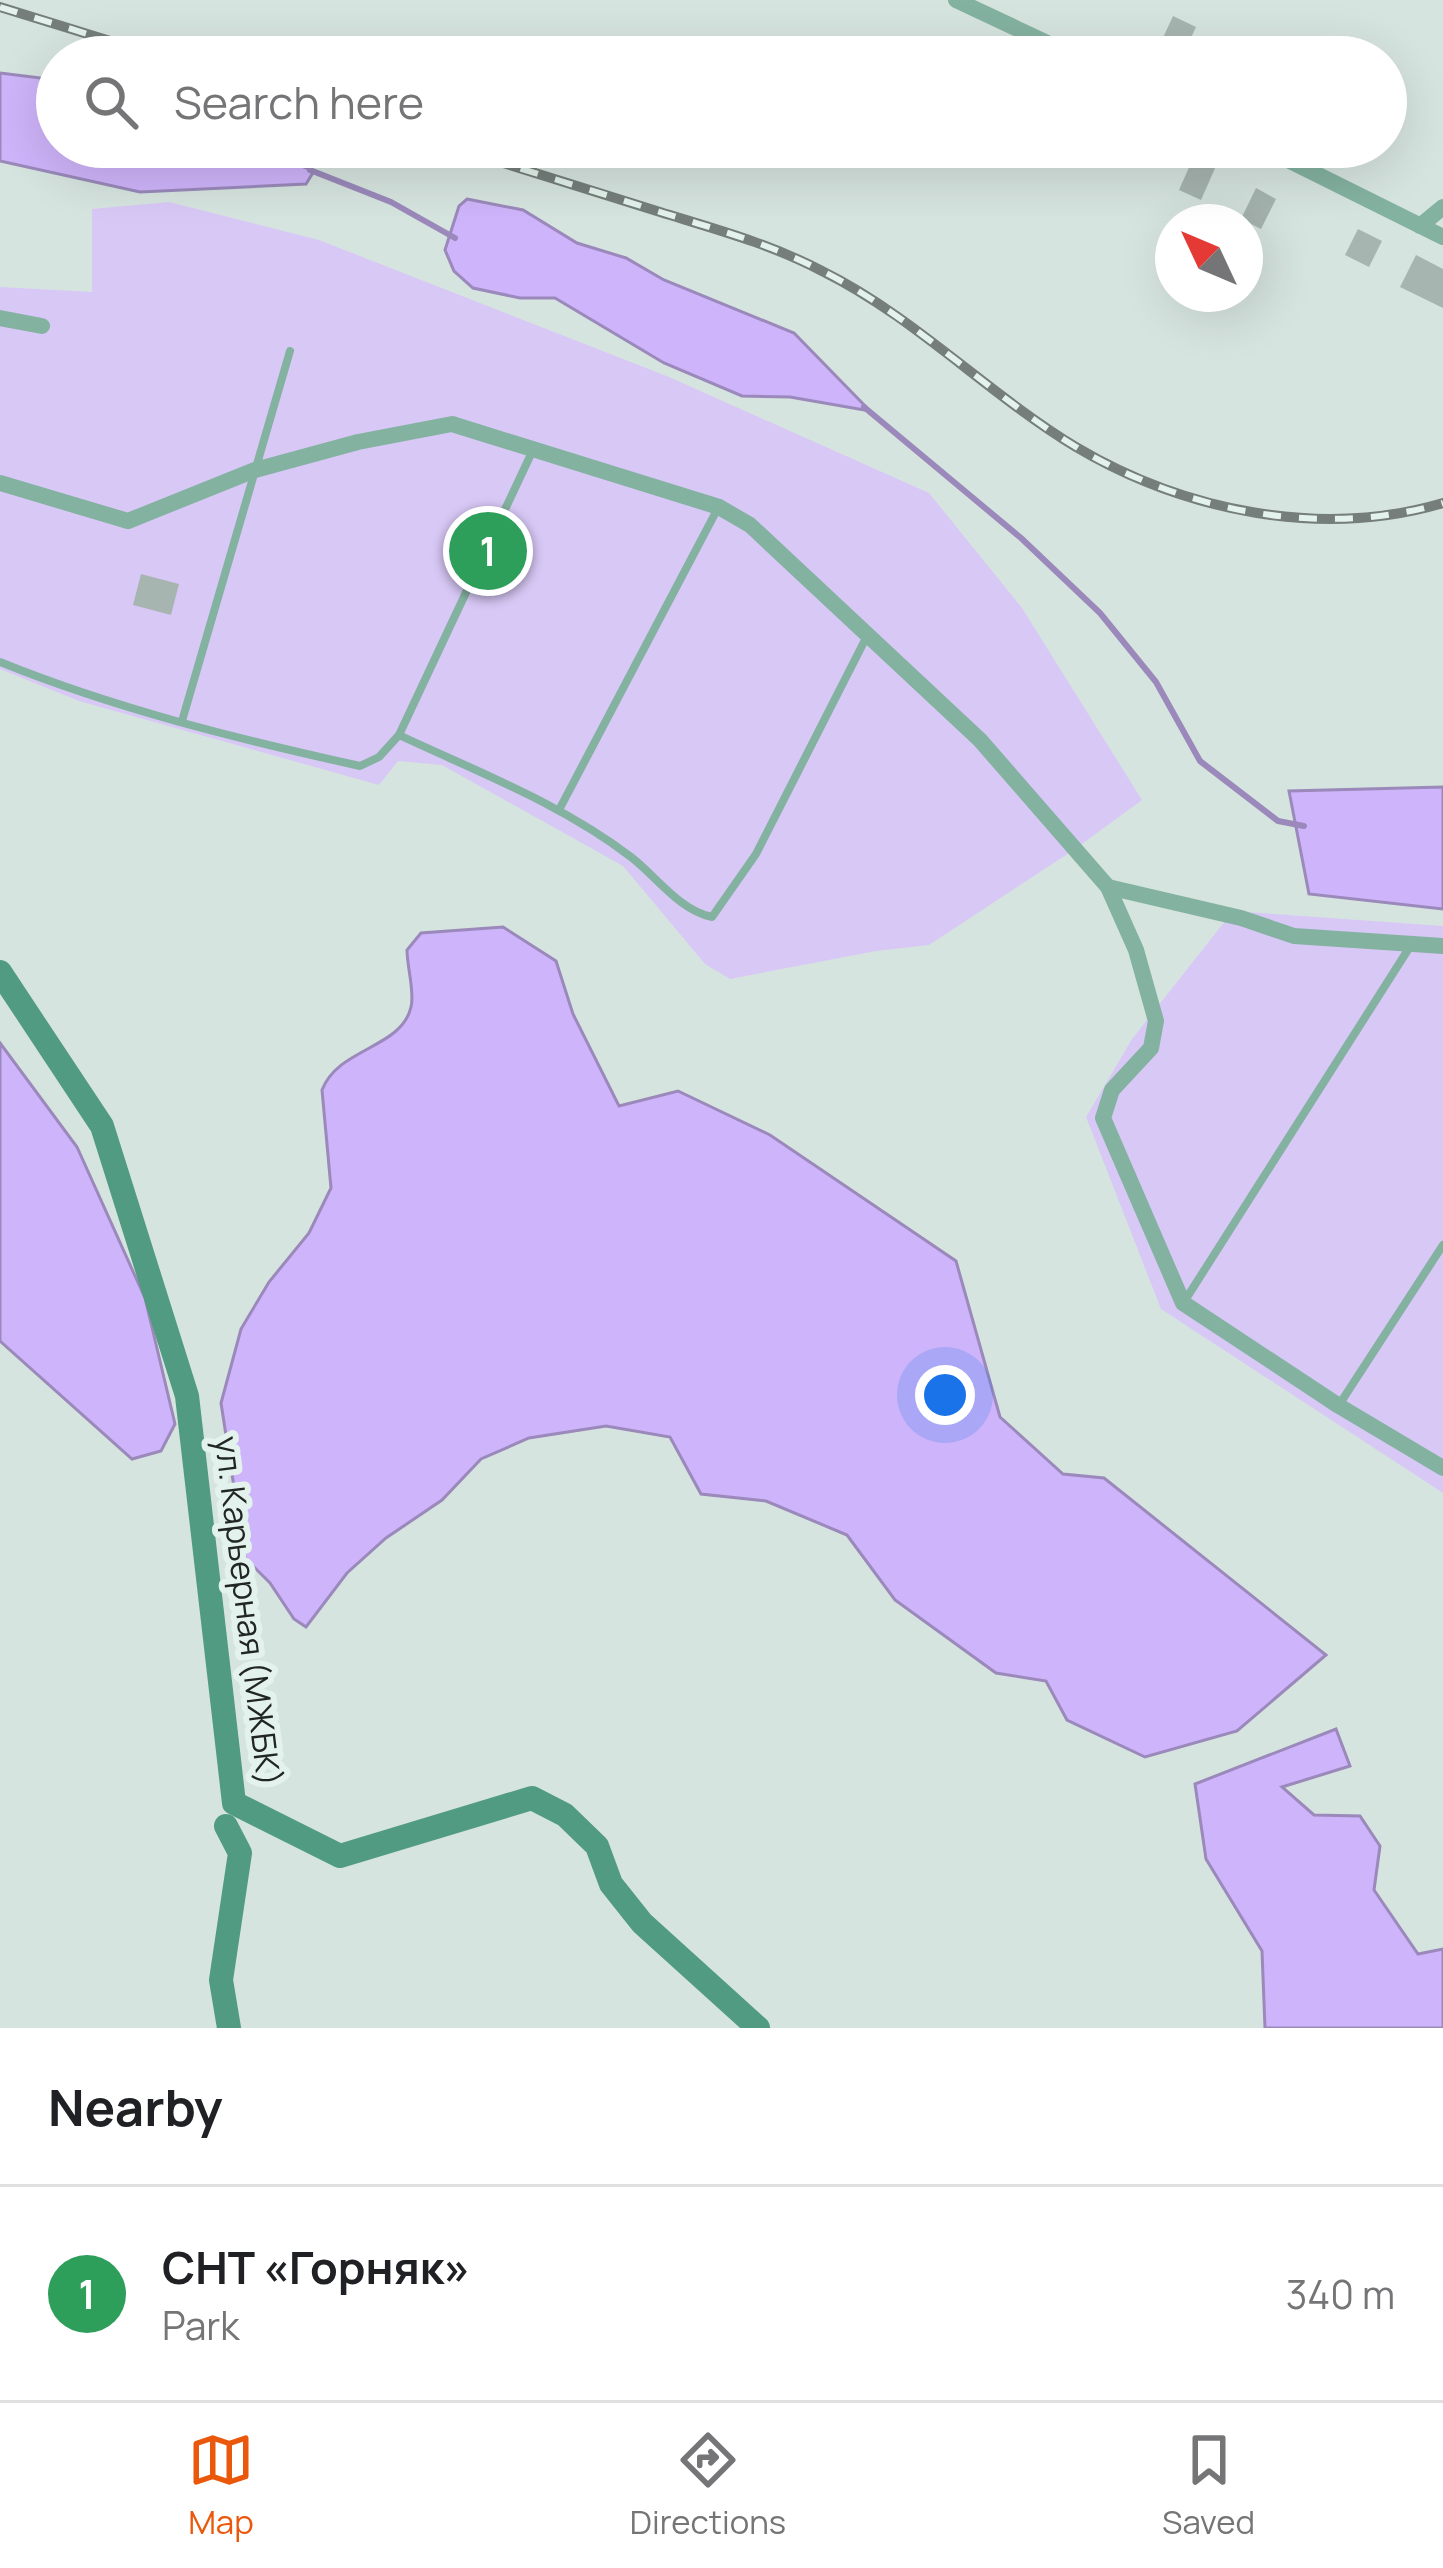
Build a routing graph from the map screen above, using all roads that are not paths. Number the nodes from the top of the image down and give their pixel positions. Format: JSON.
{"nodes":[{"id":1,"x":956,"y":0,"type":"edge"},
{"id":2,"x":1032,"y":36,"type":"edge"},
{"id":3,"x":1304,"y":168,"type":"edge"},
{"id":4,"x":1443,"y":207,"type":"edge"},
{"id":5,"x":1443,"y":224,"type":"edge"},
{"id":6,"x":1420,"y":226,"type":"junction"},
{"id":7,"x":1443,"y":237,"type":"edge"},
{"id":8,"x":0,"y":318,"type":"edge"},
{"id":9,"x":42,"y":326,"type":"dead end"},
{"id":10,"x":290,"y":352,"type":"dead end"},
{"id":11,"x":532,"y":451,"type":"junction"},
{"id":12,"x":255,"y":470,"type":"junction"},
{"id":13,"x":0,"y":483,"type":"edge"},
{"id":14,"x":718,"y":507,"type":"junction"},
{"id":15,"x":868,"y":635,"type":"junction"},
{"id":16,"x":0,"y":662,"type":"edge"},
{"id":17,"x":182,"y":721,"type":"junction"},
{"id":18,"x":399,"y":735,"type":"junction"},
{"id":19,"x":559,"y":810,"type":"junction"},
{"id":20,"x":1108,"y":887,"type":"junction"},
{"id":21,"x":1413,"y":943,"type":"junction"},
{"id":22,"x":1443,"y":946,"type":"edge"},
{"id":23,"x":0,"y":972,"type":"edge"},
{"id":24,"x":1443,"y":1245,"type":"edge"},
{"id":25,"x":1183,"y":1303,"type":"junction"},
{"id":26,"x":1339,"y":1406,"type":"junction"},
{"id":27,"x":1443,"y":1468,"type":"edge"},
{"id":28,"x":226,"y":1826,"type":"dead end"},
{"id":29,"x":229,"y":2028,"type":"edge"},
{"id":30,"x":758,"y":2028,"type":"edge"}],
"edges":[{"from":1,"to":2,"type":"street"},
{"from":3,"to":6,"type":"street"},
{"from":4,"to":6,"type":"street"},
{"from":5,"to":6,"type":"street"},
{"from":6,"to":7,"type":"street"},
{"from":8,"to":9,"type":"street"},
{"from":10,"to":12,"type":"lane"},
{"from":11,"to":12,"type":"street"},
{"from":11,"to":14,"type":"street"},
{"from":11,"to":18,"type":"lane"},
{"from":12,"to":13,"type":"street"},
{"from":12,"to":17,"type":"lane"},
{"from":14,"to":15,"type":"street"},
{"from":14,"to":19,"type":"lane"},
{"from":15,"to":19,"type":"lane"},
{"from":15,"to":20,"type":"street"},
{"from":16,"to":17,"type":"lane"},
{"from":17,"to":18,"type":"lane"},
{"from":18,"to":19,"type":"lane"},
{"from":20,"to":21,"type":"street"},
{"from":20,"to":25,"type":"street"},
{"from":21,"to":22,"type":"street"},
{"from":21,"to":25,"type":"lane"},
{"from":23,"to":30,"type":"street","name":"ул. Карьерная (МЖБК)"},
{"from":24,"to":26,"type":"lane"},
{"from":25,"to":26,"type":"street"},
{"from":26,"to":27,"type":"street"},
{"from":28,"to":29,"type":"street","name":"ул. Карьерная (МЖБК)"}]}
